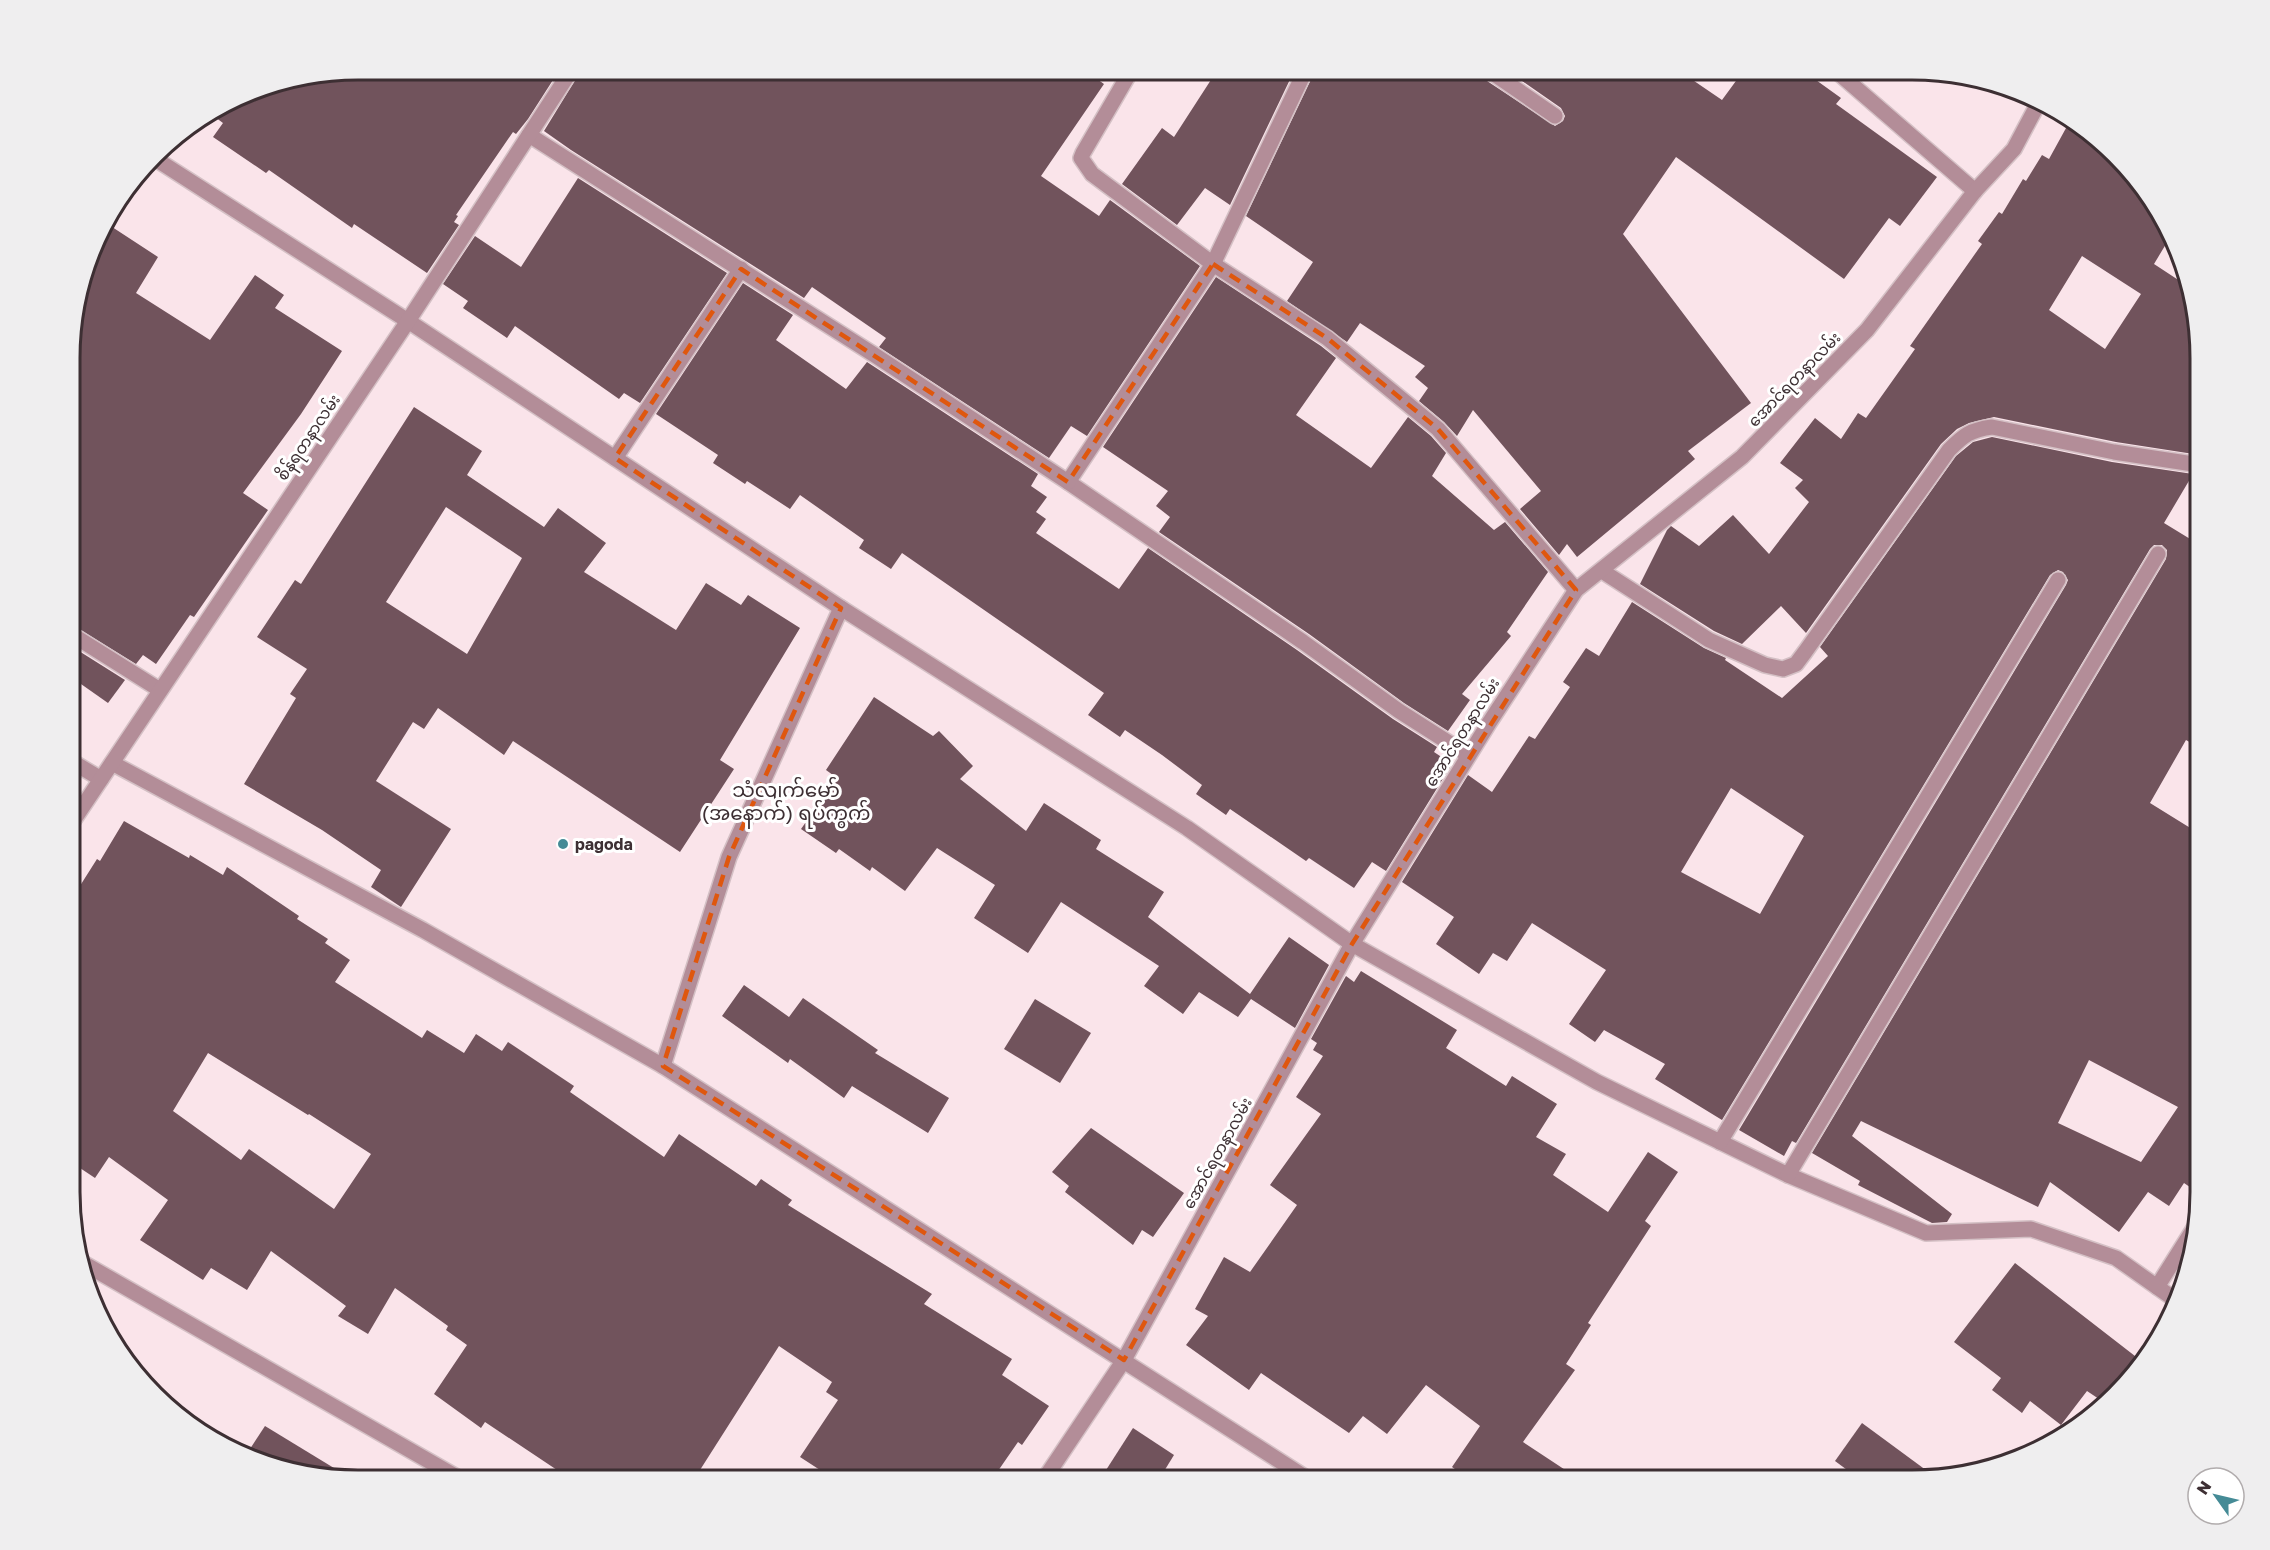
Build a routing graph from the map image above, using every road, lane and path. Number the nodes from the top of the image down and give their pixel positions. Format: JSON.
{"nodes":[{"id":1,"x":565,"y":80,"type":"edge"},
{"id":2,"x":1125,"y":80,"type":"edge"},
{"id":3,"x":1301,"y":80,"type":"edge"},
{"id":4,"x":1503,"y":80,"type":"edge"},
{"id":5,"x":1847,"y":80,"type":"edge"},
{"id":6,"x":2036,"y":108,"type":"edge"},
{"id":7,"x":1555,"y":116,"type":"dead end"},
{"id":8,"x":529,"y":135,"type":"junction"},
{"id":9,"x":160,"y":162,"type":"edge"},
{"id":10,"x":1975,"y":191,"type":"junction"},
{"id":11,"x":1213,"y":264,"type":"junction"},
{"id":12,"x":741,"y":269,"type":"junction"},
{"id":13,"x":408,"y":321,"type":"junction"},
{"id":14,"x":615,"y":458,"type":"junction"},
{"id":15,"x":2190,"y":463,"type":"edge"},
{"id":16,"x":1068,"y":482,"type":"junction"},
{"id":17,"x":2158,"y":554,"type":"dead end"},
{"id":18,"x":1602,"y":571,"type":"junction"},
{"id":19,"x":2058,"y":579,"type":"dead end"},
{"id":20,"x":1576,"y":590,"type":"junction"},
{"id":21,"x":841,"y":608,"type":"junction"},
{"id":22,"x":80,"y":640,"type":"edge"},
{"id":23,"x":160,"y":690,"type":"junction"},
{"id":24,"x":1468,"y":755,"type":"junction"},
{"id":25,"x":112,"y":763,"type":"junction"},
{"id":26,"x":80,"y":766,"type":"edge"},
{"id":27,"x":101,"y":779,"type":"junction"},
{"id":28,"x":80,"y":810,"type":"edge"},
{"id":29,"x":1352,"y":944,"type":"junction"},
{"id":30,"x":663,"y":1066,"type":"junction"},
{"id":31,"x":1720,"y":1142,"type":"junction"},
{"id":32,"x":1788,"y":1175,"type":"junction"},
{"id":33,"x":2186,"y":1241,"type":"edge"},
{"id":34,"x":90,"y":1267,"type":"edge"},
{"id":35,"x":2157,"y":1287,"type":"junction"},
{"id":36,"x":2170,"y":1296,"type":"edge"},
{"id":37,"x":1124,"y":1360,"type":"junction"},
{"id":38,"x":445,"y":1470,"type":"edge"},
{"id":39,"x":1049,"y":1470,"type":"edge"},
{"id":40,"x":1294,"y":1470,"type":"edge"}],
"edges":[{"from":1,"to":8,"type":"street","name":"စိန်ရတနာလမ်း"},
{"from":2,"to":11,"type":"street"},
{"from":3,"to":11,"type":"street"},
{"from":4,"to":7,"type":"street"},
{"from":5,"to":10,"type":"street"},
{"from":6,"to":10,"type":"street","name":"အောင်ရတနာလမ်း"},
{"from":8,"to":12,"type":"street"},
{"from":8,"to":13,"type":"street","name":"စိန်ရတနာလမ်း"},
{"from":9,"to":13,"type":"street"},
{"from":10,"to":18,"type":"street","name":"အောင်ရတနာလမ်း"},
{"from":11,"to":16,"type":"street"},
{"from":11,"to":20,"type":"street"},
{"from":12,"to":14,"type":"street"},
{"from":12,"to":16,"type":"street"},
{"from":13,"to":14,"type":"street"},
{"from":13,"to":23,"type":"street","name":"စိန်ရတနာလမ်း"},
{"from":14,"to":21,"type":"street"},
{"from":15,"to":18,"type":"street"},
{"from":16,"to":24,"type":"street"},
{"from":17,"to":32,"type":"street"},
{"from":18,"to":20,"type":"street","name":"အောင်ရတနာလမ်း"},
{"from":19,"to":31,"type":"street"},
{"from":20,"to":24,"type":"street","name":"အောင်ရတနာလမ်း"},
{"from":21,"to":29,"type":"street"},
{"from":21,"to":30,"type":"street"},
{"from":22,"to":23,"type":"street"},
{"from":23,"to":25,"type":"street","name":"စိန်ရတနာလမ်း"},
{"from":24,"to":29,"type":"street","name":"အောင်ရတနာလမ်း"},
{"from":25,"to":27,"type":"street","name":"စိန်ရတနာလမ်း"},
{"from":25,"to":30,"type":"street"},
{"from":26,"to":27,"type":"street"},
{"from":27,"to":28,"type":"street","name":"စိန်ရတနာလမ်း"},
{"from":29,"to":31,"type":"street"},
{"from":29,"to":37,"type":"street","name":"အောင်ရတနာလမ်း"},
{"from":30,"to":37,"type":"street"},
{"from":31,"to":32,"type":"street"},
{"from":32,"to":35,"type":"street"},
{"from":33,"to":35,"type":"street"},
{"from":34,"to":38,"type":"street"},
{"from":35,"to":36,"type":"street"},
{"from":37,"to":39,"type":"street","name":"အောင်ရတနာလမ်း"},
{"from":37,"to":40,"type":"street"}]}
